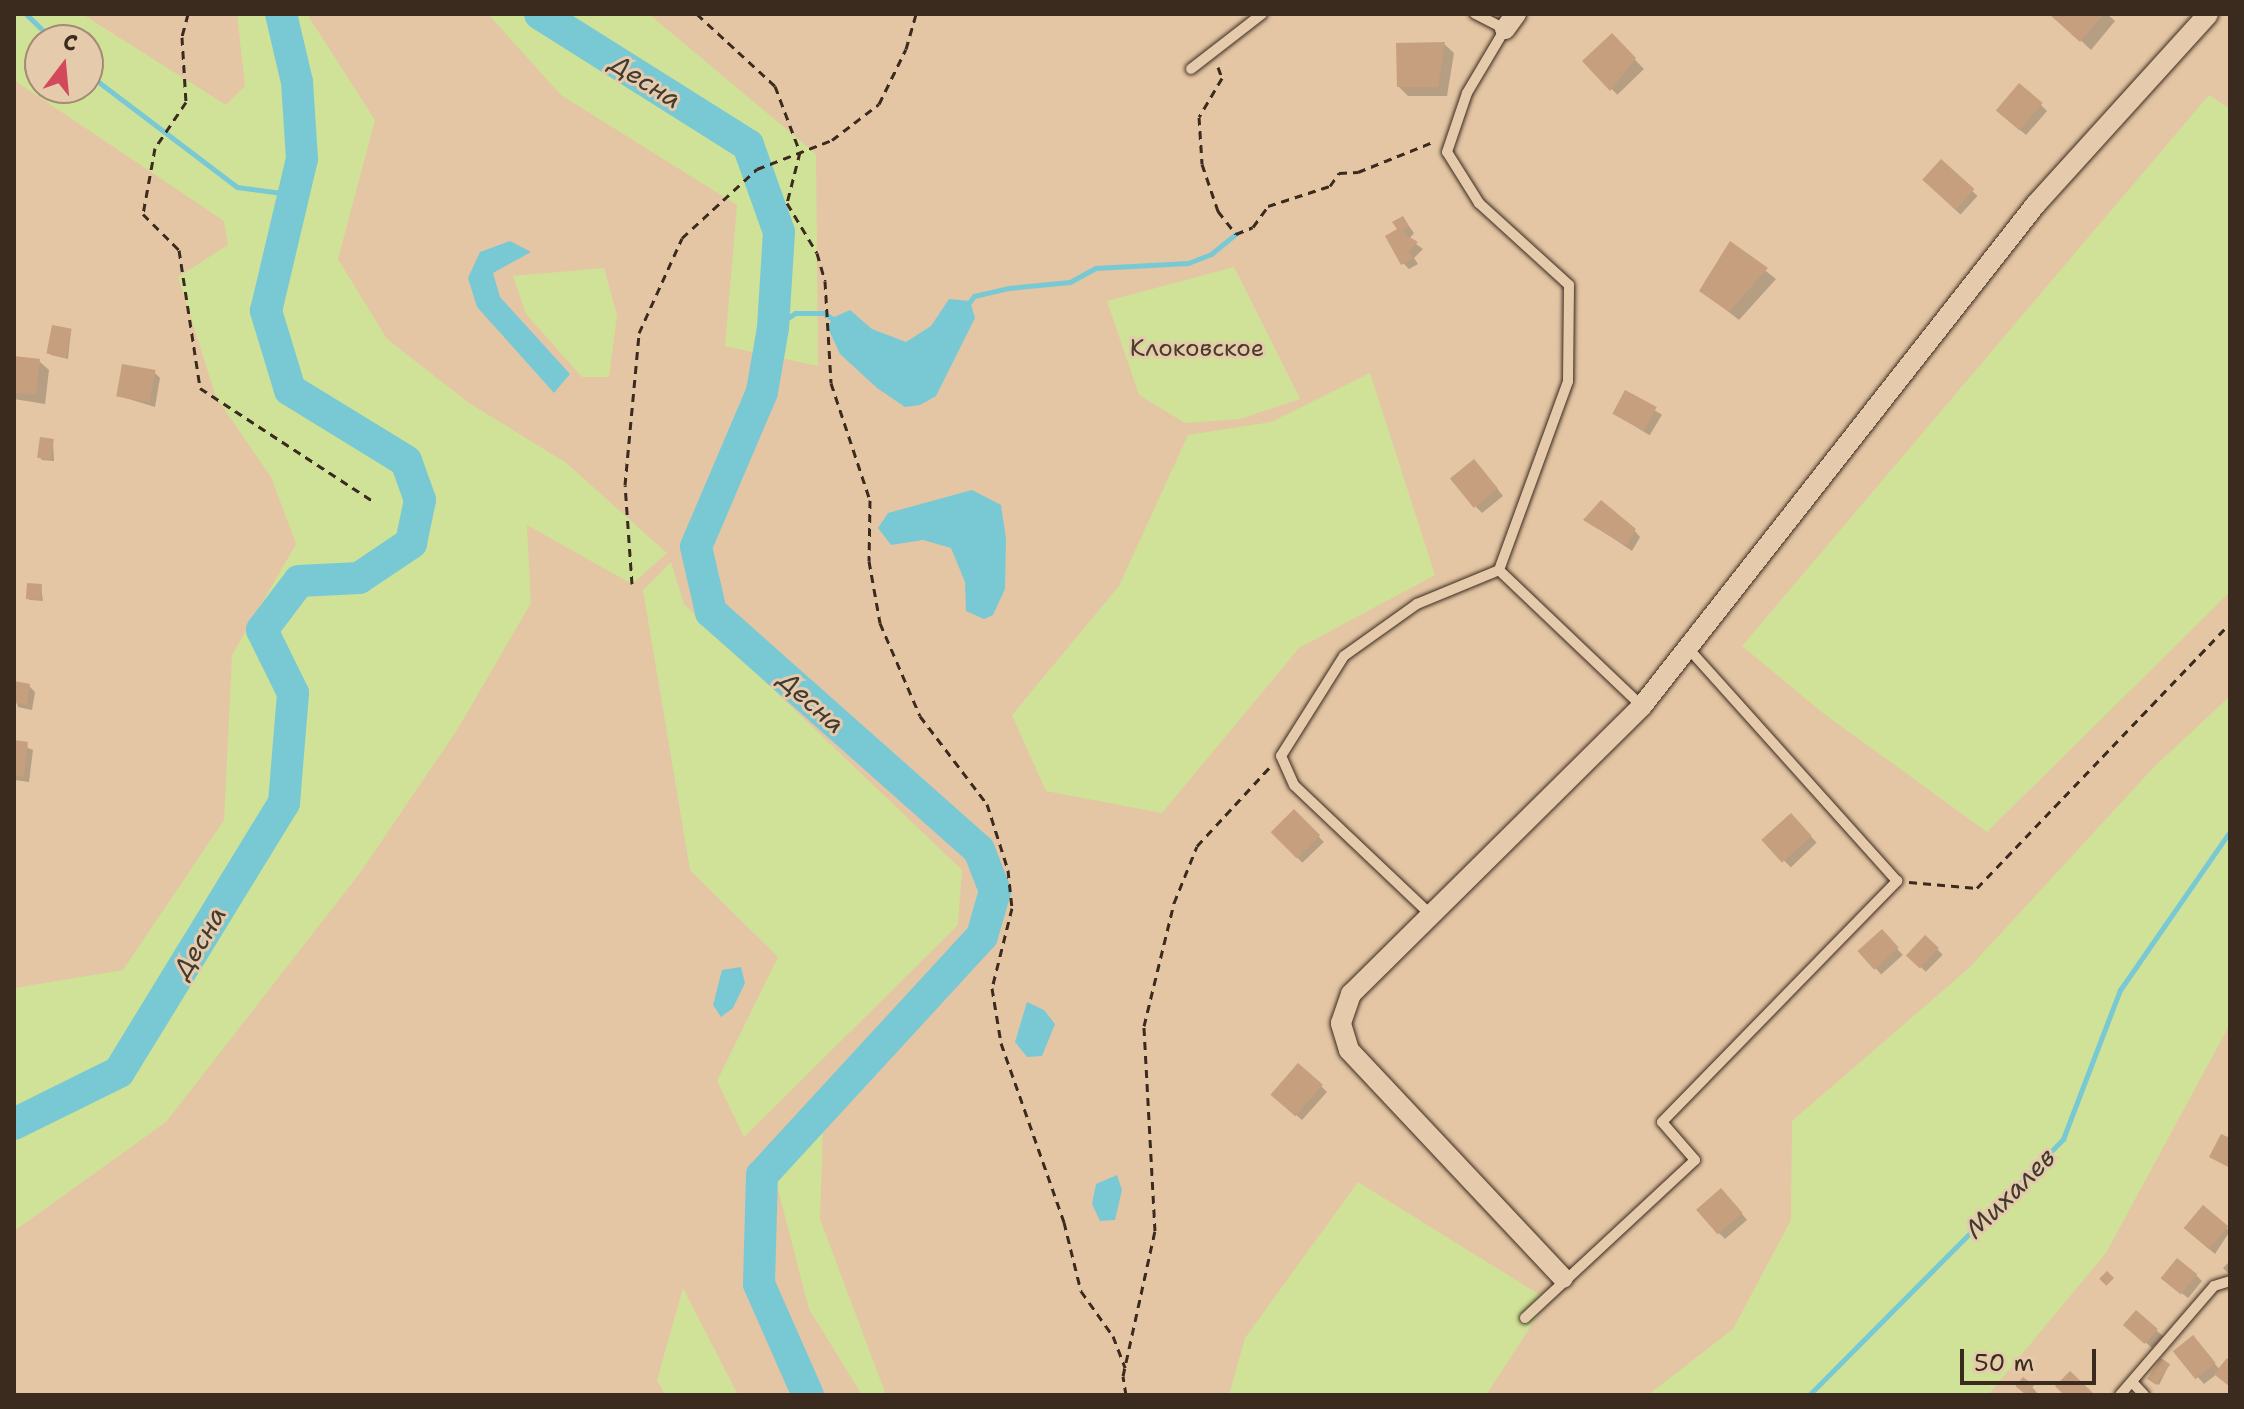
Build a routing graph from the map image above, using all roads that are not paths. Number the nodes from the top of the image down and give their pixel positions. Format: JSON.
{"nodes":[{"id":1,"x":1262,"y":14,"type":"edge"},
{"id":2,"x":1475,"y":14,"type":"edge"},
{"id":3,"x":2208,"y":14,"type":"edge"},
{"id":4,"x":1511,"y":22,"type":"edge"},
{"id":5,"x":1191,"y":69,"type":"dead end"},
{"id":6,"x":1499,"y":570,"type":"junction"},
{"id":7,"x":1690,"y":650,"type":"junction"},
{"id":8,"x":1642,"y":706,"type":"junction"},
{"id":9,"x":1430,"y":914,"type":"junction"},
{"id":10,"x":1563,"y":1278,"type":"junction"},
{"id":11,"x":2230,"y":1281,"type":"edge"},
{"id":12,"x":1525,"y":1318,"type":"dead end"},
{"id":13,"x":2132,"y":1382,"type":"junction"},
{"id":14,"x":2120,"y":1395,"type":"edge"},
{"id":15,"x":2144,"y":1395,"type":"edge"}],
"edges":[{"from":1,"to":5,"type":"lane"},
{"from":2,"to":4,"type":"lane"},
{"from":3,"to":7,"type":"street"},
{"from":4,"to":6,"type":"lane"},
{"from":6,"to":8,"type":"lane"},
{"from":6,"to":9,"type":"lane"},
{"from":7,"to":8,"type":"street"},
{"from":7,"to":10,"type":"lane"},
{"from":8,"to":9,"type":"street"},
{"from":9,"to":10,"type":"street"},
{"from":10,"to":12,"type":"lane"},
{"from":11,"to":13,"type":"lane"},
{"from":13,"to":14,"type":"lane"},
{"from":13,"to":15,"type":"lane"}]}
